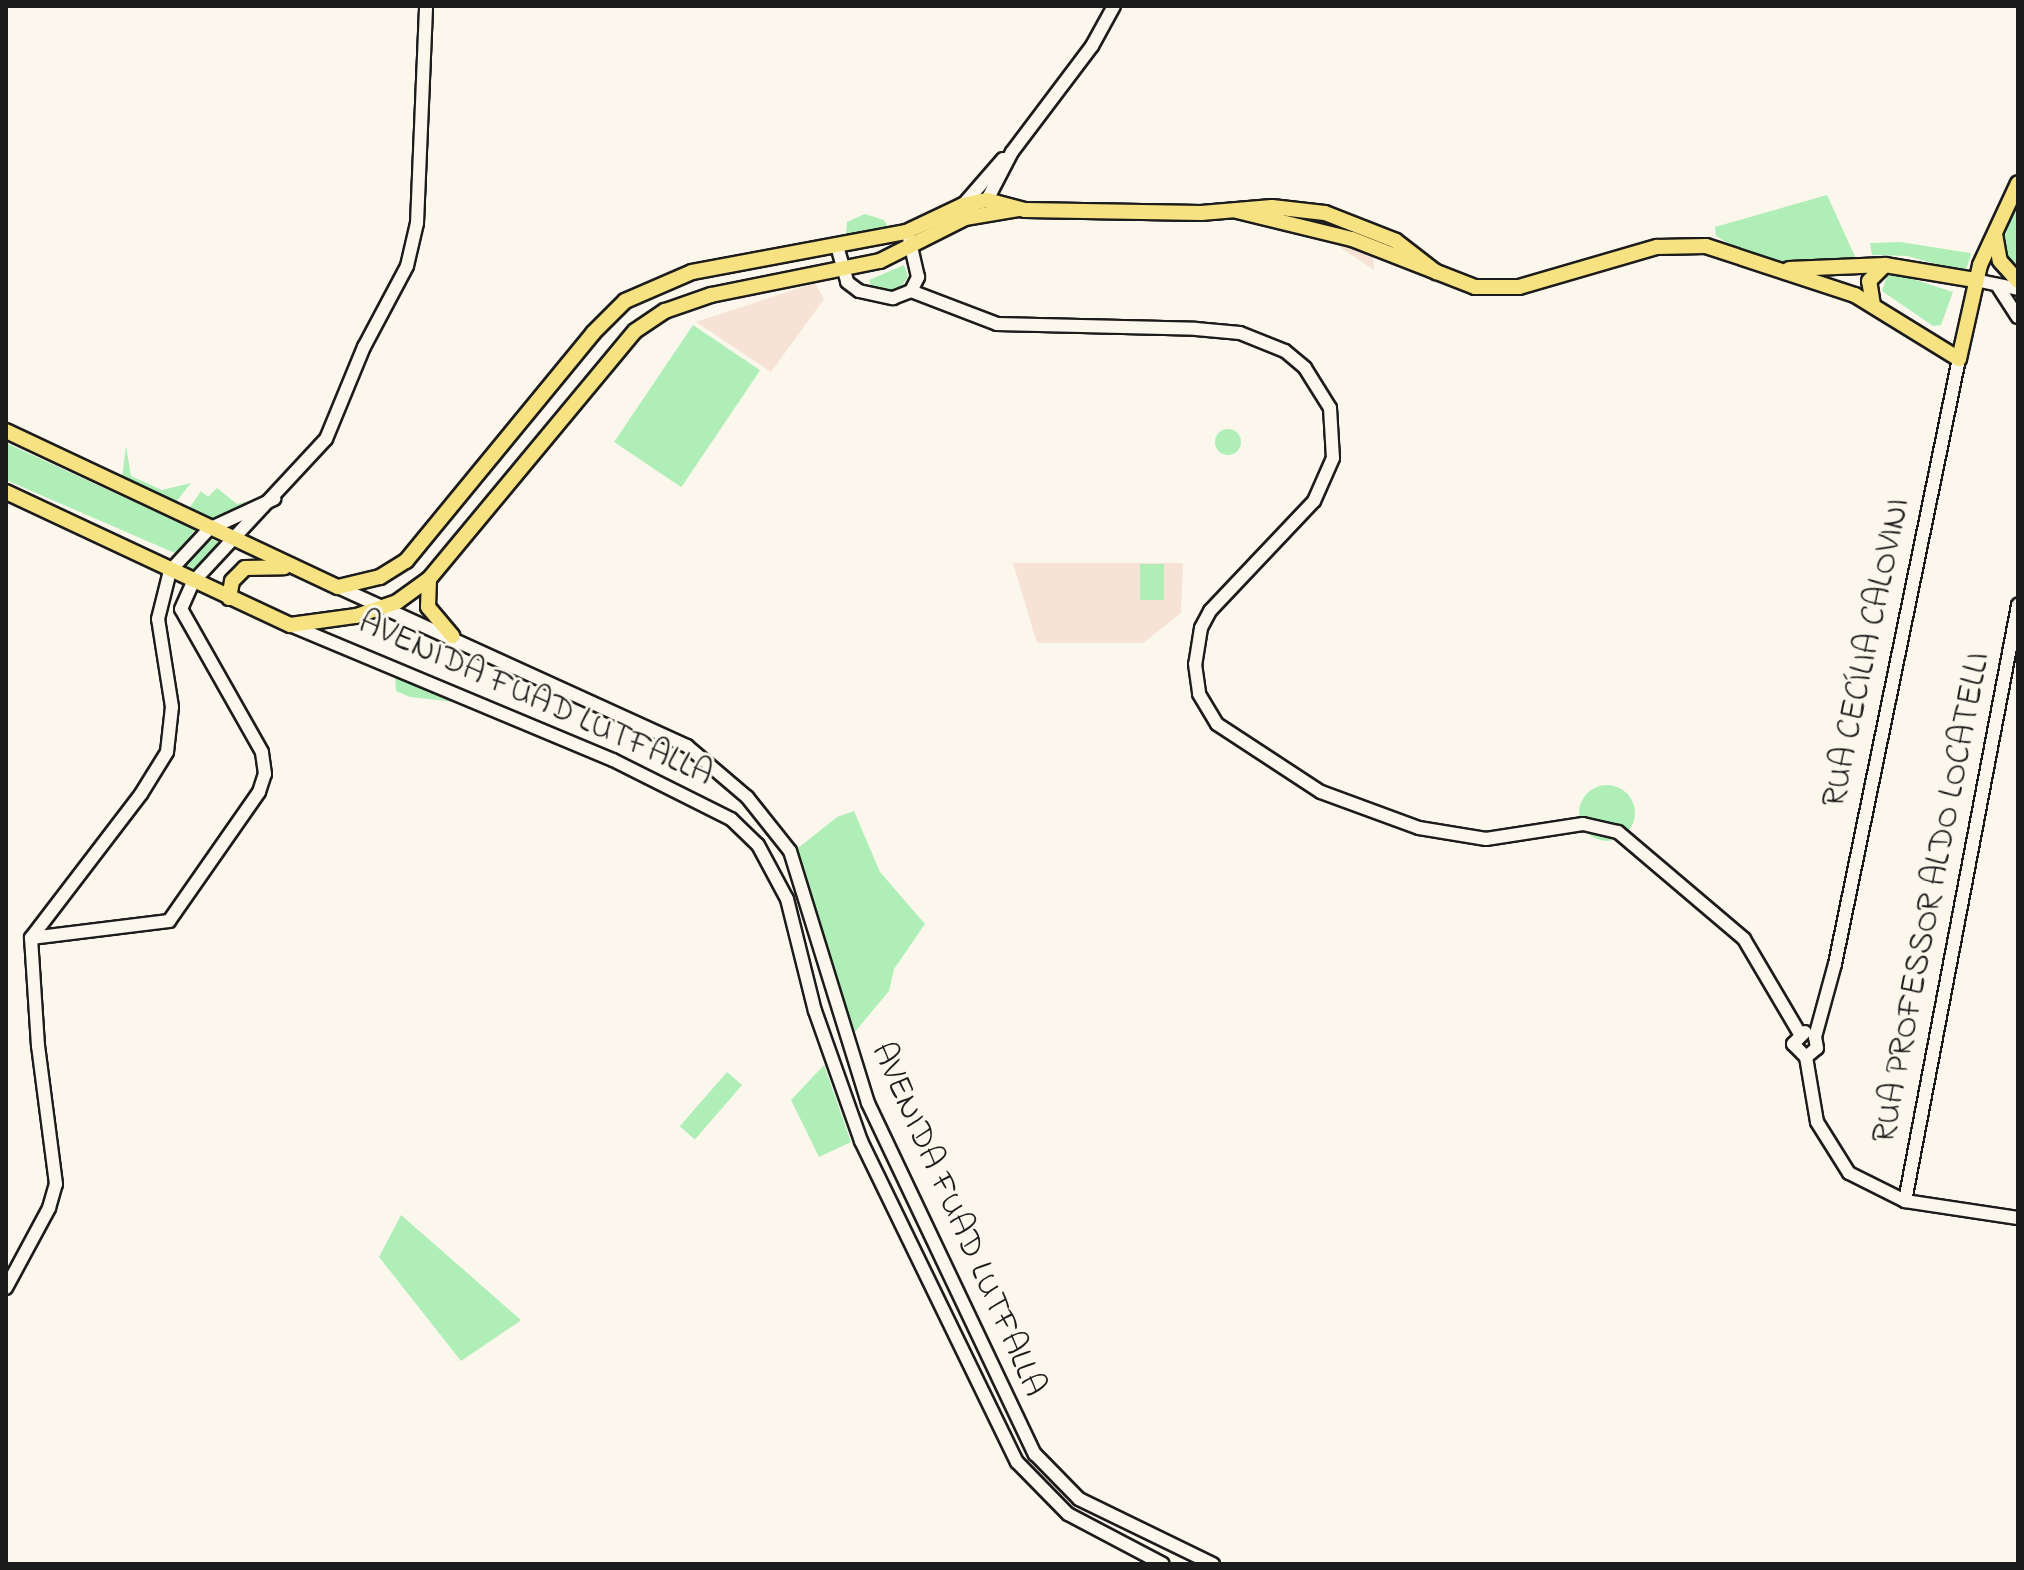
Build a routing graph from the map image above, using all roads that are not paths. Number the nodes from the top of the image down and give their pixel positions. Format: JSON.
{"nodes":[{"id":1,"x":426,"y":6,"type":"edge"},
{"id":2,"x":1114,"y":6,"type":"edge"},
{"id":3,"x":1012,"y":152,"type":"junction"},
{"id":4,"x":2018,"y":183,"type":"edge"},
{"id":5,"x":987,"y":200,"type":"junction"},
{"id":6,"x":963,"y":205,"type":"junction"},
{"id":7,"x":1018,"y":209,"type":"junction"},
{"id":8,"x":1237,"y":211,"type":"junction"},
{"id":9,"x":1325,"y":213,"type":"junction"},
{"id":10,"x":975,"y":215,"type":"junction"},
{"id":11,"x":1994,"y":230,"type":"junction"},
{"id":12,"x":1373,"y":231,"type":"junction"},
{"id":13,"x":906,"y":232,"type":"junction"},
{"id":14,"x":1308,"y":232,"type":"junction"},
{"id":15,"x":837,"y":246,"type":"junction"},
{"id":16,"x":913,"y":247,"type":"junction"},
{"id":17,"x":1377,"y":249,"type":"junction"},
{"id":18,"x":1885,"y":265,"type":"junction"},
{"id":19,"x":840,"y":269,"type":"junction"},
{"id":20,"x":1781,"y":269,"type":"junction"},
{"id":21,"x":1436,"y":272,"type":"junction"},
{"id":22,"x":1957,"y":276,"type":"junction"},
{"id":23,"x":1975,"y":280,"type":"junction"},
{"id":24,"x":2018,"y":281,"type":"edge"},
{"id":25,"x":1997,"y":285,"type":"junction"},
{"id":26,"x":2018,"y":289,"type":"edge"},
{"id":27,"x":911,"y":291,"type":"junction"},
{"id":28,"x":1971,"y":300,"type":"junction"},
{"id":29,"x":1873,"y":305,"type":"junction"},
{"id":30,"x":2018,"y":317,"type":"edge"},
{"id":31,"x":1959,"y":359,"type":"junction"},
{"id":32,"x":6,"y":431,"type":"edge"},
{"id":33,"x":6,"y":492,"type":"edge"},
{"id":34,"x":274,"y":499,"type":"junction"},
{"id":35,"x":209,"y":529,"type":"junction"},
{"id":36,"x":233,"y":541,"type":"junction"},
{"id":37,"x":293,"y":568,"type":"junction"},
{"id":38,"x":170,"y":571,"type":"junction"},
{"id":39,"x":429,"y":579,"type":"junction"},
{"id":40,"x":193,"y":582,"type":"junction"},
{"id":41,"x":338,"y":587,"type":"junction"},
{"id":42,"x":229,"y":598,"type":"junction"},
{"id":43,"x":2018,"y":605,"type":"edge"},
{"id":44,"x":388,"y":607,"type":"junction"},
{"id":45,"x":181,"y":609,"type":"junction"},
{"id":46,"x":158,"y":619,"type":"junction"},
{"id":47,"x":290,"y":625,"type":"junction"},
{"id":48,"x":452,"y":636,"type":"junction"},
{"id":49,"x":31,"y":938,"type":"junction"},
{"id":50,"x":1800,"y":1034,"type":"junction"},
{"id":51,"x":1815,"y":1037,"type":"junction"},
{"id":52,"x":1806,"y":1057,"type":"junction"},
{"id":53,"x":1905,"y":1201,"type":"junction"},
{"id":54,"x":2018,"y":1218,"type":"edge"},
{"id":55,"x":6,"y":1288,"type":"edge"},
{"id":56,"x":1163,"y":1564,"type":"edge"},
{"id":57,"x":1213,"y":1564,"type":"edge"}],
"edges":[{"from":1,"to":34,"type":"street"},
{"from":2,"to":3,"type":"street"},
{"from":3,"to":5,"type":"street"},
{"from":3,"to":6,"type":"street"},
{"from":4,"to":11,"type":"main road","name":"RUA CECÍLIA CALOVINI"},
{"from":5,"to":6,"type":"main road"},
{"from":5,"to":7,"type":"main road"},
{"from":5,"to":10,"type":"main road"},
{"from":6,"to":13,"type":"main road"},
{"from":7,"to":8,"type":"main road"},
{"from":7,"to":10,"type":"main road"},
{"from":8,"to":9,"type":"main road"},
{"from":8,"to":14,"type":"main road"},
{"from":9,"to":12,"type":"main road"},
{"from":9,"to":14,"type":"main road"},
{"from":10,"to":16,"type":"main road"},
{"from":11,"to":23,"type":"main road","name":"RUA CECÍLIA CALOVINI"},
{"from":11,"to":24,"type":"main road"},
{"from":12,"to":17,"type":"main road"},
{"from":12,"to":21,"type":"main road"},
{"from":13,"to":15,"type":"main road"},
{"from":13,"to":16,"type":"street"},
{"from":14,"to":17,"type":"main road"},
{"from":15,"to":19,"type":"street"},
{"from":15,"to":41,"type":"main road"},
{"from":16,"to":19,"type":"main road"},
{"from":16,"to":27,"type":"street"},
{"from":17,"to":21,"type":"main road"},
{"from":18,"to":20,"type":"main road"},
{"from":18,"to":22,"type":"main road"},
{"from":18,"to":29,"type":"main road"},
{"from":19,"to":27,"type":"street"},
{"from":19,"to":39,"type":"main road"},
{"from":20,"to":21,"type":"main road"},
{"from":20,"to":29,"type":"main road"},
{"from":22,"to":23,"type":"main road"},
{"from":22,"to":28,"type":"main road"},
{"from":23,"to":25,"type":"street"},
{"from":23,"to":28,"type":"main road","name":"RUA CECÍLIA CALOVINI"},
{"from":25,"to":26,"type":"street"},
{"from":25,"to":30,"type":"street"},
{"from":27,"to":50,"type":"street"},
{"from":28,"to":31,"type":"main road","name":"RUA CECÍLIA CALOVINI"},
{"from":29,"to":31,"type":"main road"},
{"from":31,"to":51,"type":"street","name":"RUA CECÍLIA CALOVINI"},
{"from":32,"to":35,"type":"main road"},
{"from":33,"to":38,"type":"main road"},
{"from":34,"to":35,"type":"street"},
{"from":34,"to":36,"type":"street"},
{"from":35,"to":36,"type":"main road"},
{"from":35,"to":38,"type":"street"},
{"from":36,"to":37,"type":"main road"},
{"from":36,"to":40,"type":"street"},
{"from":37,"to":41,"type":"main road"},
{"from":37,"to":42,"type":"main road"},
{"from":38,"to":40,"type":"main road"},
{"from":38,"to":46,"type":"street"},
{"from":39,"to":44,"type":"main road"},
{"from":39,"to":48,"type":"main road"},
{"from":40,"to":42,"type":"main road"},
{"from":40,"to":45,"type":"street"},
{"from":41,"to":44,"type":"street","name":"AVENIDA FUAD LUTFALLA"},
{"from":42,"to":47,"type":"main road"},
{"from":43,"to":53,"type":"street","name":"RUA PROFESSOR ALDO LOCATELLI"},
{"from":44,"to":47,"type":"main road"},
{"from":44,"to":48,"type":"street","name":"AVENIDA FUAD LUTFALLA"},
{"from":45,"to":46,"type":"street"},
{"from":45,"to":49,"type":"street"},
{"from":46,"to":49,"type":"street"},
{"from":47,"to":56,"type":"street","name":"AVENIDA FUAD LUTFALLA"},
{"from":48,"to":57,"type":"street","name":"AVENIDA FUAD LUTFALLA"},
{"from":49,"to":55,"type":"street"},
{"from":50,"to":51,"type":"street"},
{"from":50,"to":52,"type":"street"},
{"from":51,"to":52,"type":"street","name":"RUA CECÍLIA CALOVINI"},
{"from":52,"to":53,"type":"street"},
{"from":53,"to":54,"type":"street"}]}
